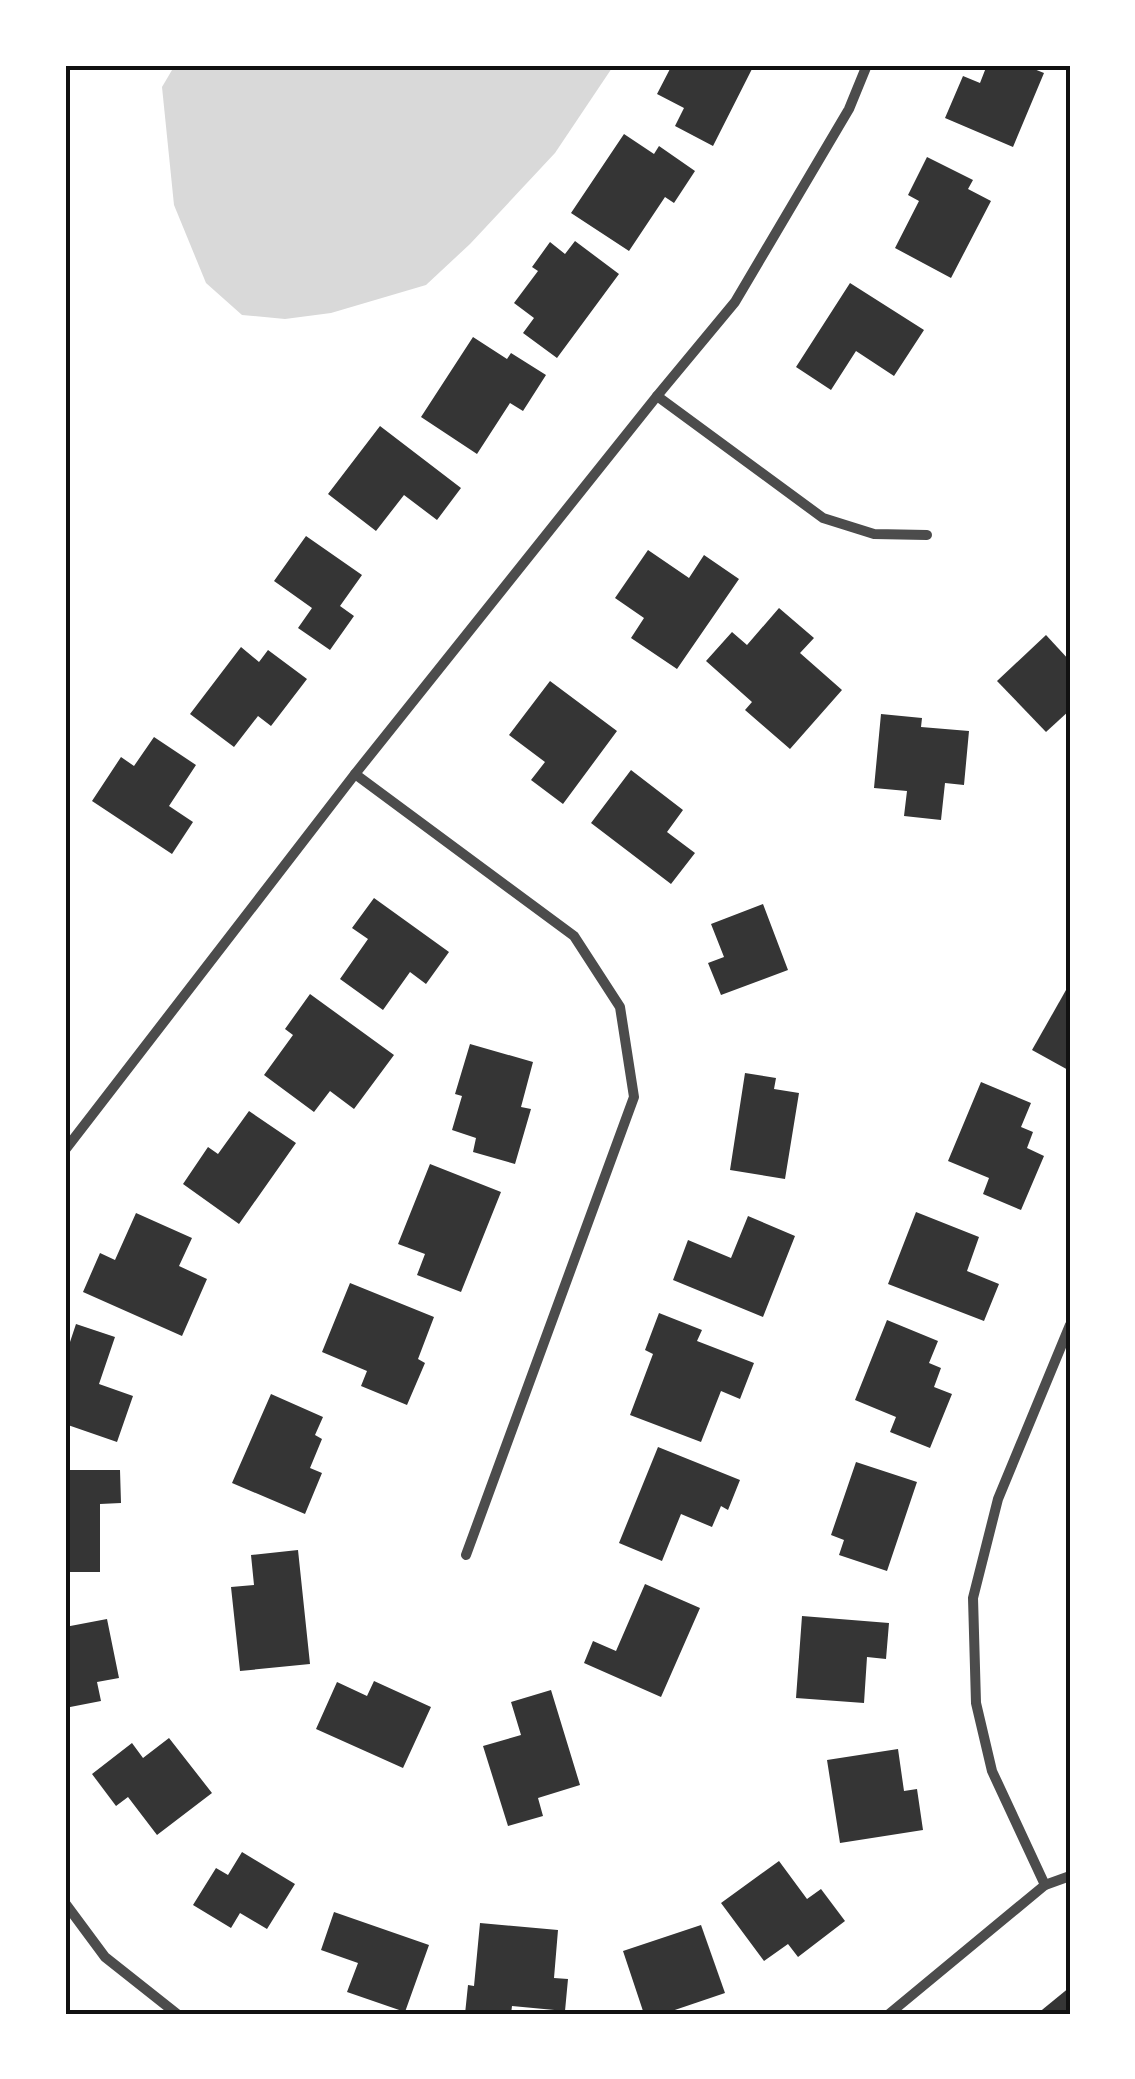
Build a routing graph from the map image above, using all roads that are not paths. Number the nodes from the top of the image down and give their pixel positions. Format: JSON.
{"nodes":[{"id":1,"x":867,"y":65,"type":"edge"},
{"id":2,"x":656,"y":396,"type":"junction"},
{"id":3,"x":927,"y":535,"type":"dead end"},
{"id":4,"x":354,"y":774,"type":"junction"},
{"id":5,"x":65,"y":1122,"type":"edge"},
{"id":6,"x":77,"y":1131,"type":"junction"},
{"id":7,"x":65,"y":1150,"type":"edge"},
{"id":8,"x":1070,"y":1325,"type":"edge"},
{"id":9,"x":466,"y":1555,"type":"dead end"},
{"id":10,"x":1070,"y":1876,"type":"edge"},
{"id":11,"x":1046,"y":1885,"type":"junction"},
{"id":12,"x":65,"y":1903,"type":"edge"},
{"id":13,"x":177,"y":2014,"type":"edge"},
{"id":14,"x":889,"y":2014,"type":"edge"}],
"edges":[{"from":1,"to":2,"type":"street"},
{"from":2,"to":3,"type":"street"},
{"from":2,"to":4,"type":"street"},
{"from":4,"to":6,"type":"street"},
{"from":4,"to":9,"type":"street"},
{"from":5,"to":6,"type":"street"},
{"from":6,"to":7,"type":"street"},
{"from":8,"to":11,"type":"street"},
{"from":10,"to":11,"type":"street"},
{"from":11,"to":14,"type":"street"},
{"from":12,"to":13,"type":"street"}]}
